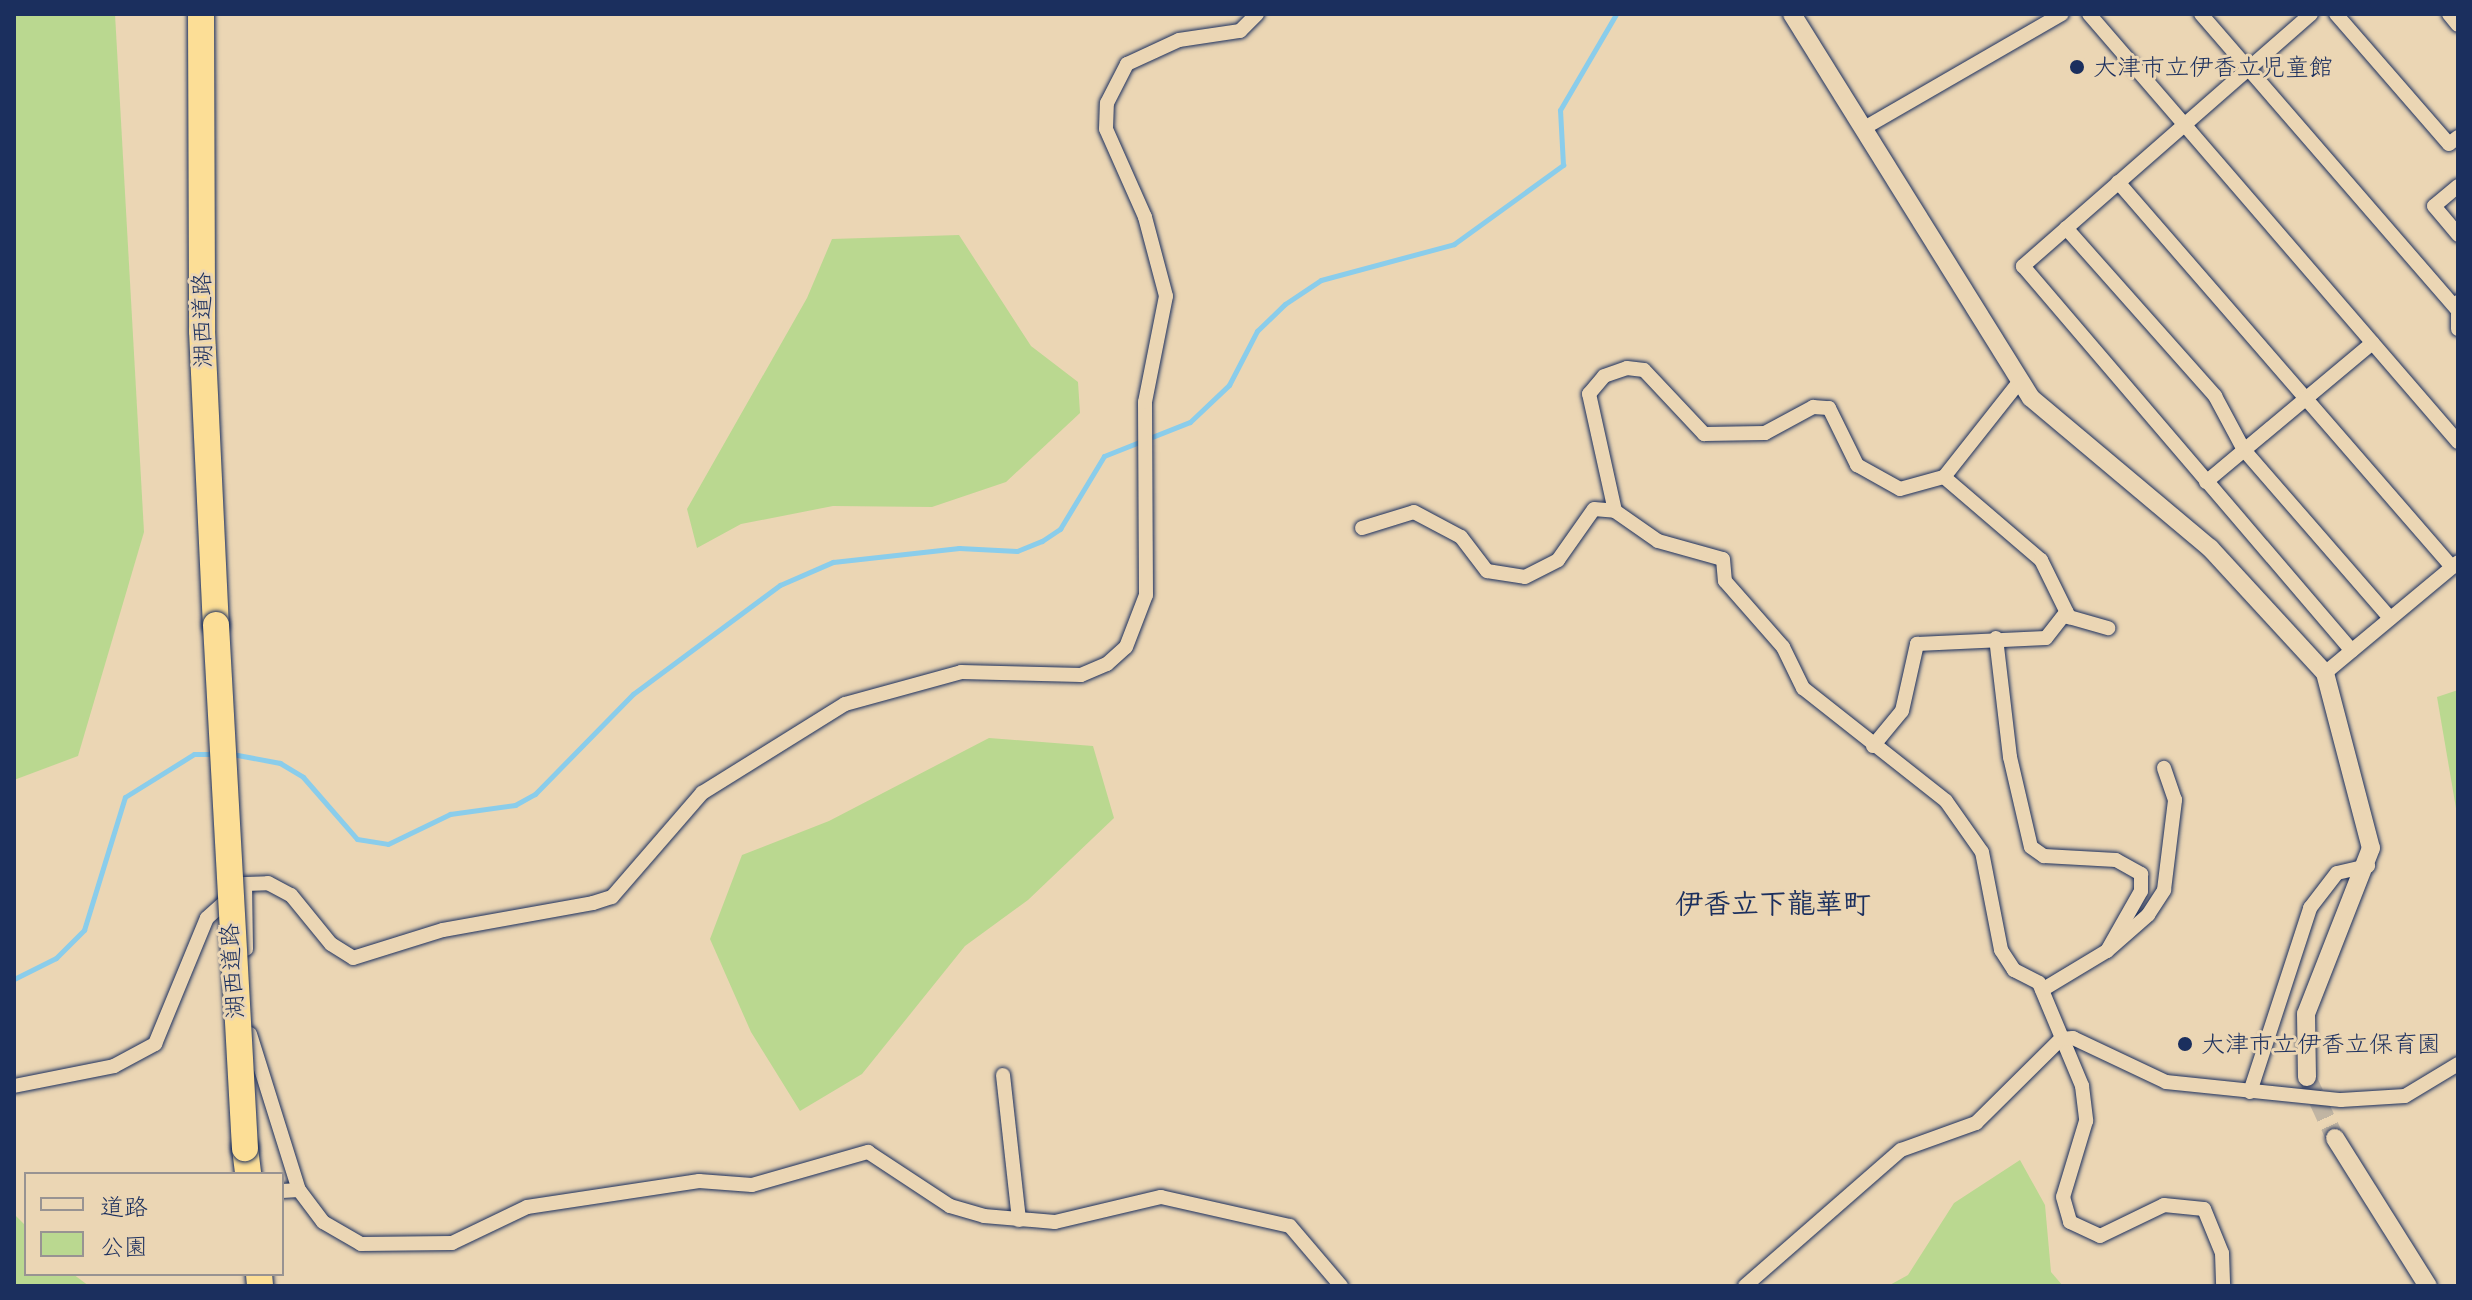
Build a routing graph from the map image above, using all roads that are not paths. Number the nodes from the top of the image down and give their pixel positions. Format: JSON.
{"nodes":[{"id":1,"x":201,"y":14,"type":"edge"},
{"id":2,"x":213,"y":14,"type":"edge"},
{"id":3,"x":1257,"y":14,"type":"edge"},
{"id":4,"x":1792,"y":14,"type":"edge"},
{"id":5,"x":2062,"y":14,"type":"edge"},
{"id":6,"x":2089,"y":14,"type":"edge"},
{"id":7,"x":2201,"y":14,"type":"edge"},
{"id":8,"x":2311,"y":14,"type":"edge"},
{"id":9,"x":2336,"y":14,"type":"edge"},
{"id":10,"x":2449,"y":14,"type":"edge"},
{"id":11,"x":2458,"y":25,"type":"edge"},
{"id":12,"x":2248,"y":69,"type":"junction"},
{"id":13,"x":2184,"y":125,"type":"junction"},
{"id":14,"x":1866,"y":127,"type":"junction"},
{"id":15,"x":2458,"y":137,"type":"edge"},
{"id":16,"x":2118,"y":182,"type":"junction"},
{"id":17,"x":2458,"y":186,"type":"edge"},
{"id":18,"x":2066,"y":228,"type":"junction"},
{"id":19,"x":2458,"y":235,"type":"edge"},
{"id":20,"x":2457,"y":306,"type":"edge"},
{"id":21,"x":2458,"y":329,"type":"edge"},
{"id":22,"x":2372,"y":343,"type":"junction"},
{"id":23,"x":2019,"y":382,"type":"junction"},
{"id":24,"x":2306,"y":398,"type":"junction"},
{"id":25,"x":2458,"y":442,"type":"edge"},
{"id":26,"x":2244,"y":450,"type":"junction"},
{"id":27,"x":1944,"y":477,"type":"junction"},
{"id":28,"x":2206,"y":482,"type":"junction"},
{"id":29,"x":1615,"y":511,"type":"junction"},
{"id":30,"x":1362,"y":528,"type":"dead end"},
{"id":31,"x":2455,"y":564,"type":"edge"},
{"id":32,"x":2066,"y":612,"type":"junction"},
{"id":33,"x":2390,"y":618,"type":"junction"},
{"id":34,"x":216,"y":625,"type":"junction"},
{"id":35,"x":2108,"y":628,"type":"dead end"},
{"id":36,"x":1996,"y":638,"type":"junction"},
{"id":37,"x":2352,"y":651,"type":"junction"},
{"id":38,"x":2325,"y":673,"type":"junction"},
{"id":39,"x":1873,"y":746,"type":"junction"},
{"id":40,"x":2164,"y":768,"type":"dead end"},
{"id":41,"x":2368,"y":866,"type":"junction"},
{"id":42,"x":245,"y":884,"type":"junction"},
{"id":43,"x":2107,"y":951,"type":"junction"},
{"id":44,"x":2042,"y":990,"type":"junction"},
{"id":45,"x":2061,"y":1039,"type":"junction"},
{"id":46,"x":2458,"y":1064,"type":"edge"},
{"id":47,"x":1003,"y":1075,"type":"dead end"},
{"id":48,"x":2307,"y":1077,"type":"tunnel mouth"},
{"id":49,"x":14,"y":1086,"type":"edge"},
{"id":50,"x":2250,"y":1092,"type":"junction"},
{"id":51,"x":2335,"y":1138,"type":"tunnel mouth"},
{"id":52,"x":246,"y":1161,"type":"edge"},
{"id":53,"x":299,"y":1190,"type":"junction"},
{"id":54,"x":284,"y":1191,"type":"edge"},
{"id":55,"x":1019,"y":1220,"type":"junction"},
{"id":56,"x":1341,"y":1286,"type":"edge"},
{"id":57,"x":1745,"y":1286,"type":"edge"},
{"id":58,"x":2223,"y":1286,"type":"edge"},
{"id":59,"x":2428,"y":1286,"type":"edge"}],
"edges":[{"from":1,"to":34,"type":"highway","name":"湖西道路"},
{"from":2,"to":34,"type":"highway","name":"湖西道路"},
{"from":3,"to":42,"type":"street"},
{"from":4,"to":14,"type":"street"},
{"from":5,"to":14,"type":"street"},
{"from":6,"to":13,"type":"street"},
{"from":7,"to":12,"type":"street"},
{"from":8,"to":12,"type":"street"},
{"from":9,"to":15,"type":"street"},
{"from":10,"to":11,"type":"street"},
{"from":12,"to":13,"type":"street"},
{"from":12,"to":20,"type":"street"},
{"from":13,"to":16,"type":"street"},
{"from":13,"to":22,"type":"street"},
{"from":14,"to":23,"type":"street"},
{"from":16,"to":18,"type":"street"},
{"from":16,"to":24,"type":"street"},
{"from":17,"to":19,"type":"street"},
{"from":18,"to":26,"type":"street"},
{"from":18,"to":28,"type":"street"},
{"from":20,"to":21,"type":"street"},
{"from":22,"to":24,"type":"street"},
{"from":22,"to":25,"type":"street"},
{"from":23,"to":27,"type":"street"},
{"from":23,"to":38,"type":"street"},
{"from":24,"to":26,"type":"street"},
{"from":24,"to":31,"type":"street"},
{"from":26,"to":28,"type":"street"},
{"from":26,"to":33,"type":"street"},
{"from":27,"to":29,"type":"street"},
{"from":27,"to":32,"type":"street"},
{"from":28,"to":37,"type":"street"},
{"from":29,"to":30,"type":"street"},
{"from":29,"to":39,"type":"street"},
{"from":31,"to":33,"type":"street"},
{"from":32,"to":35,"type":"street"},
{"from":32,"to":36,"type":"street"},
{"from":33,"to":37,"type":"street"},
{"from":34,"to":52,"type":"highway","name":"湖西道路","bridge":true},
{"from":36,"to":39,"type":"street"},
{"from":36,"to":43,"type":"street"},
{"from":37,"to":38,"type":"street"},
{"from":38,"to":41,"type":"street"},
{"from":39,"to":44,"type":"street"},
{"from":40,"to":43,"type":"street"},
{"from":41,"to":48,"type":"street"},
{"from":41,"to":50,"type":"street"},
{"from":42,"to":49,"type":"street"},
{"from":42,"to":53,"type":"street"},
{"from":43,"to":44,"type":"street"},
{"from":44,"to":45,"type":"street"},
{"from":45,"to":50,"type":"street"},
{"from":45,"to":57,"type":"street"},
{"from":45,"to":58,"type":"street"},
{"from":46,"to":50,"type":"street"},
{"from":47,"to":55,"type":"street"},
{"from":51,"to":59,"type":"street"},
{"from":53,"to":54,"type":"street"},
{"from":53,"to":55,"type":"street"},
{"from":55,"to":56,"type":"street"}]}
